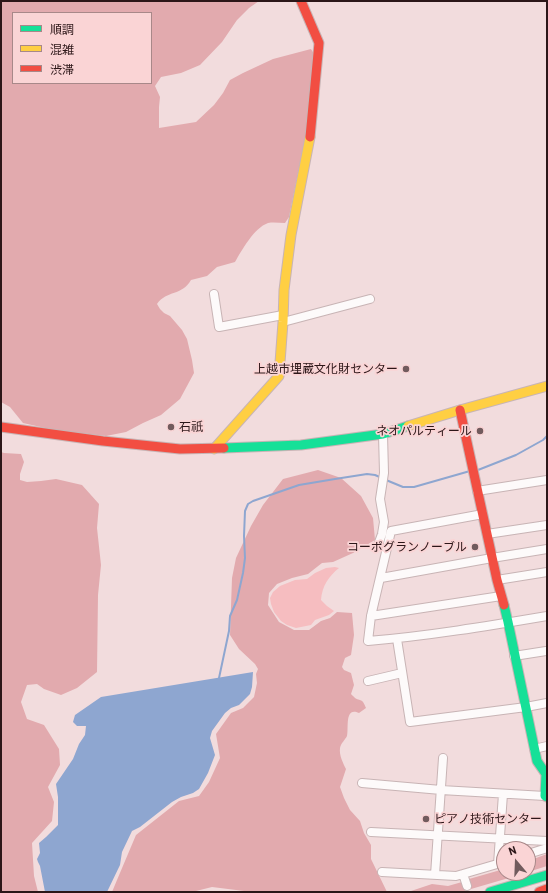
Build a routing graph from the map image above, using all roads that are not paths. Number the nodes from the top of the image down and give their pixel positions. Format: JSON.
{"nodes":[{"id":1,"x":302,"y":1,"type":"edge"},
{"id":2,"x":214,"y":294,"type":"dead end"},
{"id":3,"x":370,"y":299,"type":"dead end"},
{"id":4,"x":283,"y":319,"type":"junction"},
{"id":5,"x":547,"y":386,"type":"edge"},
{"id":6,"x":460,"y":410,"type":"junction"},
{"id":7,"x":1,"y":427,"type":"edge"},
{"id":8,"x":383,"y":434,"type":"junction"},
{"id":9,"x":214,"y":449,"type":"junction"},
{"id":10,"x":547,"y":480,"type":"edge"},
{"id":11,"x":478,"y":491,"type":"junction"},
{"id":12,"x":482,"y":514,"type":"junction"},
{"id":13,"x":547,"y":525,"type":"edge"},
{"id":14,"x":487,"y":534,"type":"junction"},
{"id":15,"x":378,"y":545,"type":"dead end"},
{"id":16,"x":547,"y":549,"type":"edge"},
{"id":17,"x":492,"y":558,"type":"junction"},
{"id":18,"x":547,"y":572,"type":"edge"},
{"id":19,"x":380,"y":578,"type":"junction"},
{"id":20,"x":497,"y":580,"type":"junction"},
{"id":21,"x":501,"y":596,"type":"junction"},
{"id":22,"x":371,"y":616,"type":"junction"},
{"id":23,"x":547,"y":616,"type":"edge"},
{"id":24,"x":508,"y":622,"type":"junction"},
{"id":25,"x":397,"y":639,"type":"junction"},
{"id":26,"x":546,"y":651,"type":"dead end"},
{"id":27,"x":514,"y":656,"type":"junction"},
{"id":28,"x":402,"y":673,"type":"junction"},
{"id":29,"x":368,"y":681,"type":"dead end"},
{"id":30,"x":547,"y":703,"type":"edge"},
{"id":31,"x":526,"y":707,"type":"junction"},
{"id":32,"x":547,"y":746,"type":"edge"},
{"id":33,"x":534,"y":749,"type":"junction"},
{"id":34,"x":443,"y":758,"type":"dead end"},
{"id":35,"x":362,"y":783,"type":"dead end"},
{"id":36,"x":441,"y":790,"type":"junction"},
{"id":37,"x":503,"y":794,"type":"junction"},
{"id":38,"x":546,"y":796,"type":"edge"},
{"id":39,"x":371,"y":832,"type":"dead end"},
{"id":40,"x":437,"y":836,"type":"junction"},
{"id":41,"x":499,"y":839,"type":"junction"},
{"id":42,"x":547,"y":842,"type":"edge"},
{"id":43,"x":547,"y":848,"type":"edge"},
{"id":44,"x":536,"y":851,"type":"edge"},
{"id":45,"x":496,"y":864,"type":"edge"},
{"id":46,"x":382,"y":872,"type":"dead end"},
{"id":47,"x":464,"y":874,"type":"junction"},
{"id":48,"x":435,"y":875,"type":"junction"},
{"id":49,"x":547,"y":875,"type":"edge"},
{"id":50,"x":467,"y":886,"type":"dead end"},
{"id":51,"x":547,"y":889,"type":"edge"},
{"id":52,"x":490,"y":892,"type":"edge"},
{"id":53,"x":539,"y":892,"type":"edge"}],
"edges":[{"from":1,"to":4,"type":"main road"},
{"from":2,"to":4,"type":"street"},
{"from":3,"to":4,"type":"street"},
{"from":4,"to":9,"type":"main road"},
{"from":5,"to":6,"type":"main road"},
{"from":6,"to":8,"type":"main road"},
{"from":6,"to":11,"type":"main road"},
{"from":7,"to":9,"type":"main road"},
{"from":8,"to":9,"type":"main road"},
{"from":8,"to":15,"type":"street"},
{"from":10,"to":11,"type":"street"},
{"from":11,"to":12,"type":"main road"},
{"from":12,"to":14,"type":"main road"},
{"from":12,"to":19,"type":"street"},
{"from":13,"to":14,"type":"street"},
{"from":14,"to":17,"type":"main road"},
{"from":16,"to":17,"type":"street"},
{"from":17,"to":19,"type":"street"},
{"from":17,"to":20,"type":"main road"},
{"from":18,"to":20,"type":"street"},
{"from":19,"to":22,"type":"street"},
{"from":20,"to":21,"type":"main road"},
{"from":21,"to":22,"type":"street"},
{"from":21,"to":24,"type":"main road"},
{"from":22,"to":25,"type":"street"},
{"from":23,"to":24,"type":"street"},
{"from":24,"to":25,"type":"street"},
{"from":24,"to":27,"type":"main road"},
{"from":25,"to":28,"type":"street"},
{"from":26,"to":27,"type":"street"},
{"from":27,"to":31,"type":"main road"},
{"from":28,"to":29,"type":"street"},
{"from":28,"to":31,"type":"street"},
{"from":30,"to":31,"type":"street"},
{"from":31,"to":33,"type":"main road"},
{"from":32,"to":33,"type":"street"},
{"from":33,"to":38,"type":"main road"},
{"from":34,"to":36,"type":"street"},
{"from":35,"to":36,"type":"street"},
{"from":36,"to":37,"type":"street"},
{"from":36,"to":40,"type":"street"},
{"from":37,"to":38,"type":"street"},
{"from":37,"to":41,"type":"street"},
{"from":39,"to":40,"type":"street"},
{"from":40,"to":41,"type":"street"},
{"from":40,"to":48,"type":"street"},
{"from":41,"to":42,"type":"street"},
{"from":43,"to":44,"type":"street"},
{"from":45,"to":47,"type":"street"},
{"from":46,"to":48,"type":"street"},
{"from":47,"to":48,"type":"street"},
{"from":47,"to":50,"type":"street"},
{"from":49,"to":52,"type":"main road"},
{"from":51,"to":53,"type":"main road"}]}
